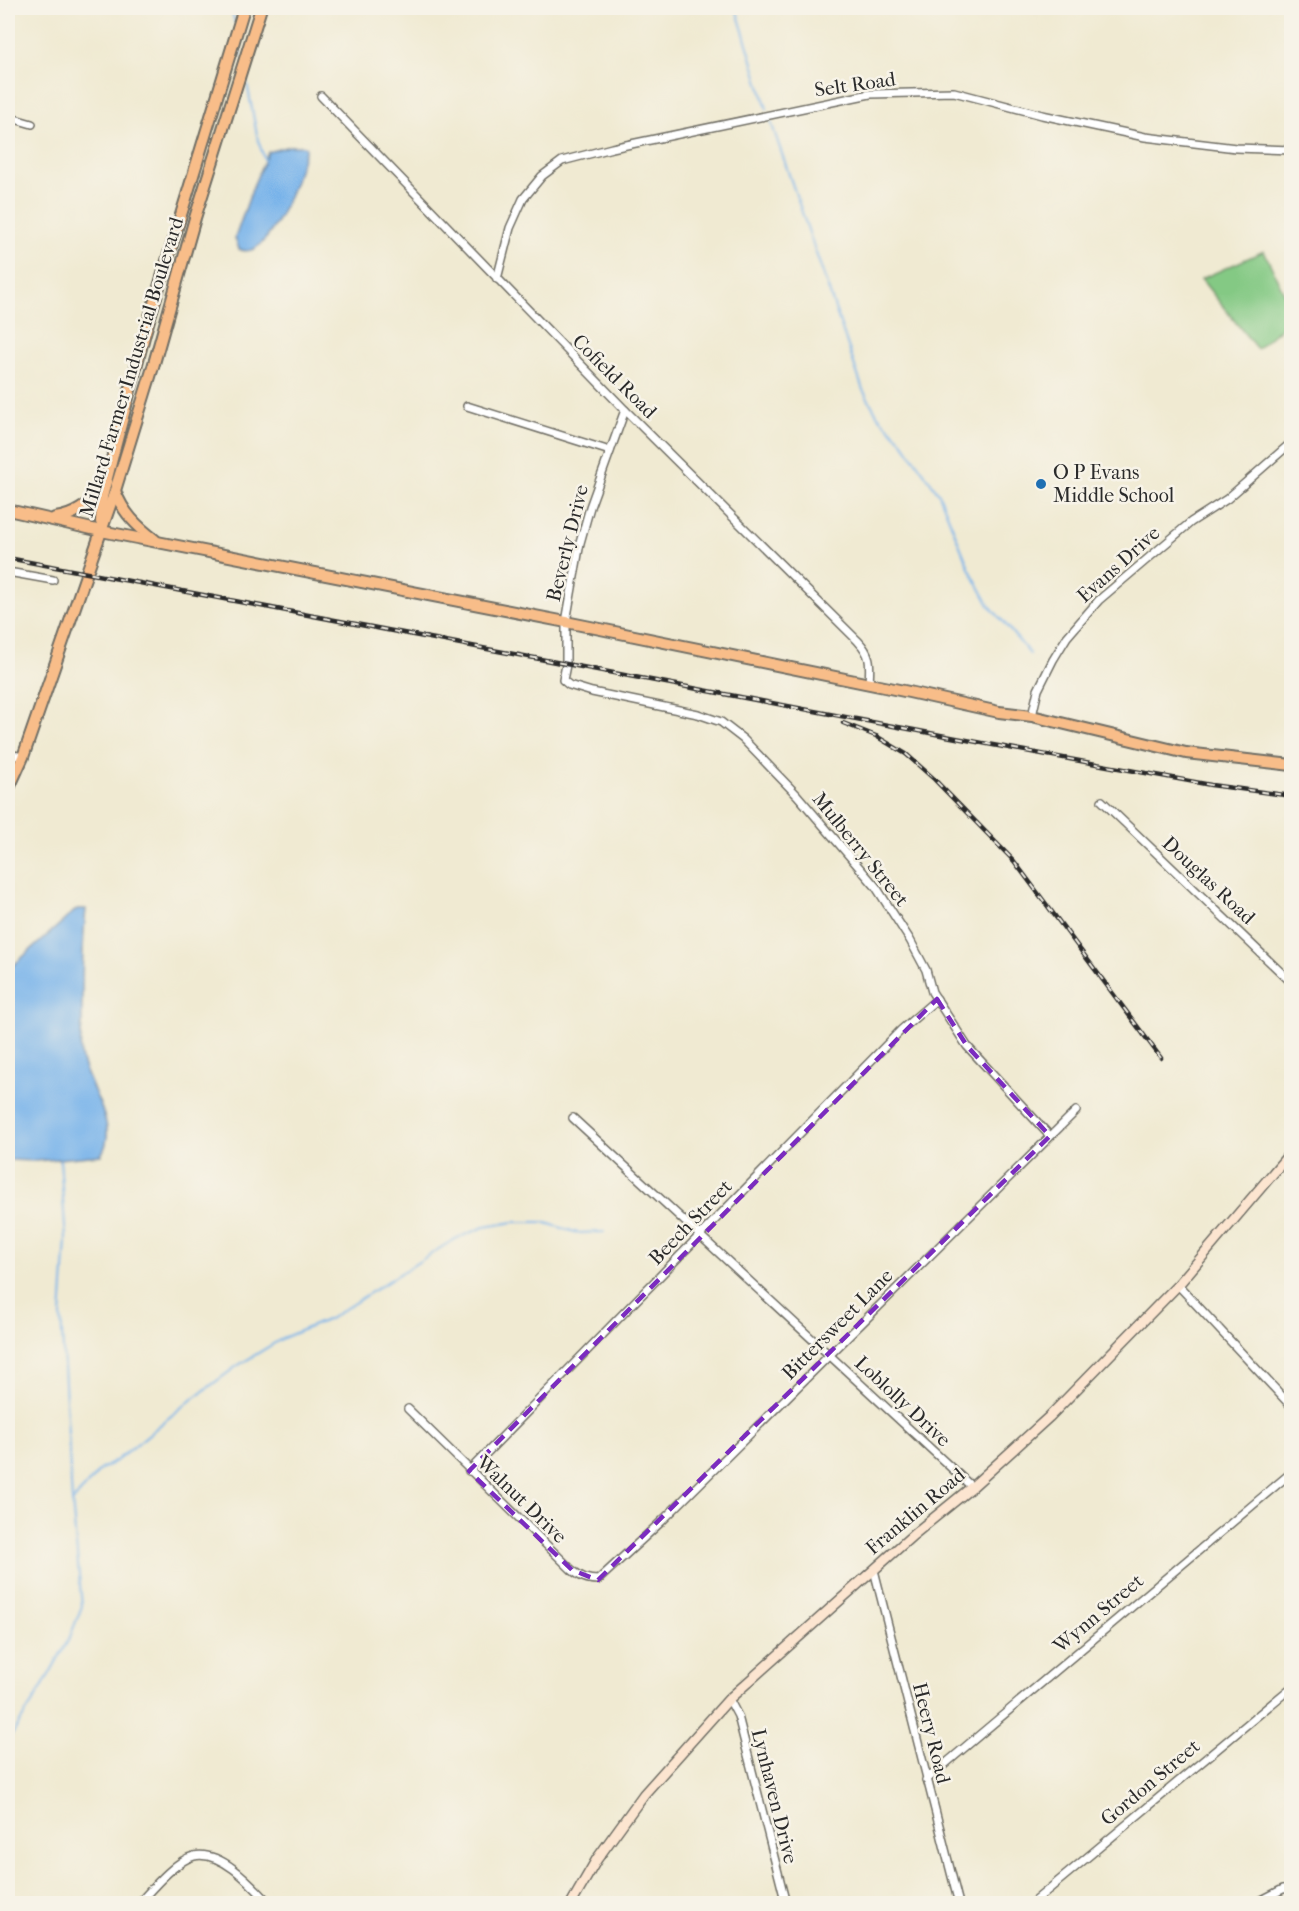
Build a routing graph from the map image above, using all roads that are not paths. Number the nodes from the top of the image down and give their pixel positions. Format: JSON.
{"nodes":[{"id":1,"x":244,"y":8,"type":"edge"},
{"id":2,"x":261,"y":8,"type":"edge"},
{"id":3,"x":321,"y":96,"type":"dead end"},
{"id":4,"x":8,"y":117,"type":"edge"},
{"id":5,"x":32,"y":124,"type":"dead end"},
{"id":6,"x":1292,"y":150,"type":"edge"},
{"id":7,"x":497,"y":279,"type":"junction"},
{"id":8,"x":467,"y":406,"type":"dead end"},
{"id":9,"x":625,"y":410,"type":"junction"},
{"id":10,"x":1292,"y":442,"type":"edge"},
{"id":11,"x":610,"y":451,"type":"junction"},
{"id":12,"x":109,"y":491,"type":"junction"},
{"id":13,"x":8,"y":510,"type":"edge"},
{"id":14,"x":46,"y":519,"type":"junction"},
{"id":15,"x":101,"y":531,"type":"junction"},
{"id":16,"x":158,"y":543,"type":"junction"},
{"id":17,"x":8,"y":572,"type":"edge"},
{"id":18,"x":53,"y":580,"type":"dead end"},
{"id":19,"x":566,"y":622,"type":"junction"},
{"id":20,"x":869,"y":684,"type":"junction"},
{"id":21,"x":569,"y":685,"type":"joint"},
{"id":22,"x":1032,"y":716,"type":"junction"},
{"id":23,"x":8,"y":754,"type":"edge"},
{"id":24,"x":23,"y":757,"type":"junction"},
{"id":25,"x":1292,"y":765,"type":"edge"},
{"id":26,"x":8,"y":790,"type":"edge"},
{"id":27,"x":1102,"y":801,"type":"dead end"},
{"id":28,"x":1292,"y":983,"type":"edge"},
{"id":29,"x":937,"y":999,"type":"junction"},
{"id":30,"x":1076,"y":1111,"type":"dead end"},
{"id":31,"x":573,"y":1118,"type":"dead end"},
{"id":32,"x":1050,"y":1136,"type":"junction"},
{"id":33,"x":1292,"y":1151,"type":"edge"},
{"id":34,"x":699,"y":1236,"type":"junction"},
{"id":35,"x":1178,"y":1285,"type":"junction"},
{"id":36,"x":829,"y":1355,"type":"junction"},
{"id":37,"x":1292,"y":1407,"type":"edge"},
{"id":38,"x":408,"y":1409,"type":"dead end"},
{"id":39,"x":469,"y":1471,"type":"junction"},
{"id":40,"x":1292,"y":1472,"type":"edge"},
{"id":41,"x":972,"y":1487,"type":"junction"},
{"id":42,"x":621,"y":1561,"type":"joint"},
{"id":43,"x":874,"y":1570,"type":"junction"},
{"id":44,"x":1292,"y":1687,"type":"edge"},
{"id":45,"x":729,"y":1699,"type":"junction"},
{"id":46,"x":926,"y":1780,"type":"junction"},
{"id":47,"x":1292,"y":1888,"type":"edge"},
{"id":48,"x":783,"y":1901,"type":"edge"},
{"id":49,"x":138,"y":1904,"type":"edge"},
{"id":50,"x":270,"y":1904,"type":"edge"},
{"id":51,"x":571,"y":1904,"type":"edge"},
{"id":52,"x":959,"y":1904,"type":"edge"},
{"id":53,"x":1031,"y":1904,"type":"edge"},
{"id":54,"x":1254,"y":1904,"type":"edge"}],
"edges":[{"from":1,"to":12,"type":"main road","name":"Millard Farmer Industrial Boulevard"},
{"from":2,"to":12,"type":"main road","name":"Millard Farmer Industrial Boulevard"},
{"from":3,"to":7,"type":"street","name":"Cofield Road"},
{"from":4,"to":5,"type":"street"},
{"from":6,"to":7,"type":"street","name":"Selt Road"},
{"from":7,"to":9,"type":"street","name":"Cofield Road"},
{"from":8,"to":11,"type":"street"},
{"from":9,"to":11,"type":"street","name":"Beverly Drive"},
{"from":9,"to":20,"type":"street","name":"Cofield Road"},
{"from":10,"to":22,"type":"street","name":"Evans Drive"},
{"from":11,"to":19,"type":"street","name":"Beverly Drive"},
{"from":12,"to":14,"type":"main road"},
{"from":12,"to":15,"type":"main road","name":"Millard Farmer Industrial Boulevard"},
{"from":12,"to":16,"type":"main road"},
{"from":13,"to":14,"type":"main road"},
{"from":14,"to":15,"type":"main road"},
{"from":15,"to":16,"type":"main road"},
{"from":15,"to":24,"type":"main road","name":"Millard Farmer Industrial Boulevard"},
{"from":16,"to":19,"type":"main road"},
{"from":17,"to":18,"type":"street"},
{"from":19,"to":20,"type":"main road"},
{"from":19,"to":21,"type":"street","name":"Beverly Drive"},
{"from":20,"to":22,"type":"main road"},
{"from":21,"to":29,"type":"street","name":"Mulberry Street"},
{"from":22,"to":25,"type":"main road"},
{"from":23,"to":24,"type":"street"},
{"from":24,"to":26,"type":"main road","name":"Millard Farmer Industrial Boulevard"},
{"from":27,"to":28,"type":"street","name":"Douglas Road"},
{"from":29,"to":32,"type":"street","name":"Mulberry Street"},
{"from":29,"to":34,"type":"street","name":"Beech Street"},
{"from":30,"to":32,"type":"street","name":"Bittersweet Lane"},
{"from":31,"to":34,"type":"street","name":"Loblolly Drive"},
{"from":32,"to":36,"type":"street","name":"Bittersweet Lane"},
{"from":33,"to":35,"type":"main road","name":"Franklin Road"},
{"from":34,"to":36,"type":"street","name":"Loblolly Drive"},
{"from":34,"to":39,"type":"street","name":"Beech Street"},
{"from":35,"to":37,"type":"street"},
{"from":35,"to":41,"type":"main road","name":"Franklin Road"},
{"from":36,"to":41,"type":"street","name":"Loblolly Drive"},
{"from":36,"to":42,"type":"street","name":"Bittersweet Lane"},
{"from":38,"to":39,"type":"street","name":"Walnut Drive"},
{"from":39,"to":42,"type":"street","name":"Walnut Drive"},
{"from":40,"to":46,"type":"street","name":"Wynn Street"},
{"from":41,"to":43,"type":"main road","name":"Franklin Road"},
{"from":43,"to":45,"type":"main road","name":"Franklin Road"},
{"from":43,"to":46,"type":"street","name":"Heery Road"},
{"from":44,"to":53,"type":"street","name":"Gordon Street"},
{"from":45,"to":48,"type":"street","name":"Lynhaven Drive"},
{"from":45,"to":51,"type":"main road","name":"Franklin Road"},
{"from":46,"to":52,"type":"street","name":"Heery Road"},
{"from":47,"to":54,"type":"street"},
{"from":49,"to":50,"type":"street"}]}
